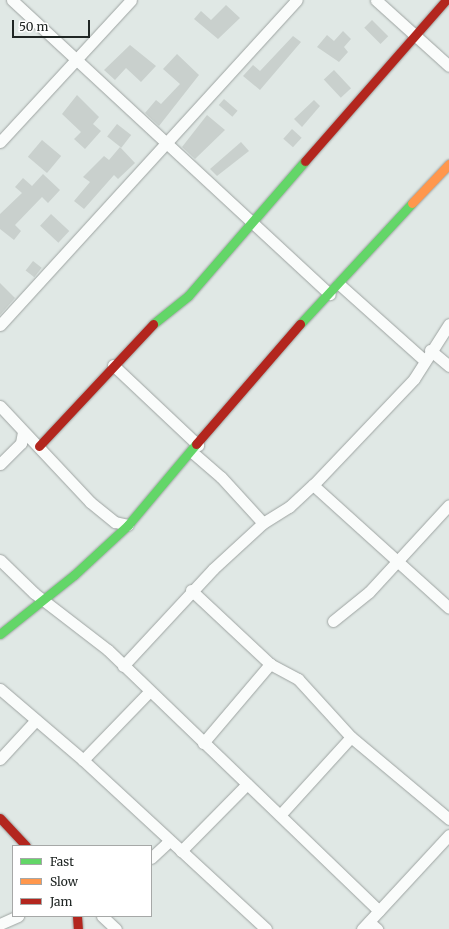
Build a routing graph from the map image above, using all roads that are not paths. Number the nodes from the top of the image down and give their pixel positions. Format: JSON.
{"nodes":[{"id":1,"x":12,"y":0,"type":"edge"},
{"id":2,"x":131,"y":0,"type":"edge"},
{"id":3,"x":297,"y":0,"type":"edge"},
{"id":4,"x":376,"y":0,"type":"edge"},
{"id":5,"x":446,"y":0,"type":"edge"},
{"id":6,"x":415,"y":35,"type":"junction"},
{"id":7,"x":77,"y":58,"type":"junction"},
{"id":8,"x":449,"y":66,"type":"edge"},
{"id":9,"x":0,"y":142,"type":"edge"},
{"id":10,"x":164,"y":144,"type":"junction"},
{"id":11,"x":449,"y":164,"type":"edge"},
{"id":12,"x":254,"y":223,"type":"junction"},
{"id":13,"x":339,"y":284,"type":"junction"},
{"id":14,"x":330,"y":294,"type":"junction"},
{"id":15,"x":449,"y":324,"type":"edge"},
{"id":16,"x":0,"y":325,"type":"edge"},
{"id":17,"x":430,"y":350,"type":"junction"},
{"id":18,"x":425,"y":361,"type":"junction"},
{"id":19,"x":113,"y":365,"type":"junction"},
{"id":20,"x":449,"y":366,"type":"edge"},
{"id":21,"x":0,"y":406,"type":"edge"},
{"id":22,"x":22,"y":438,"type":"junction"},
{"id":23,"x":36,"y":444,"type":"junction"},
{"id":24,"x":195,"y":448,"type":"junction"},
{"id":25,"x":0,"y":464,"type":"edge"},
{"id":26,"x":313,"y":486,"type":"junction"},
{"id":27,"x":449,"y":505,"type":"edge"},
{"id":28,"x":263,"y":523,"type":"junction"},
{"id":29,"x":128,"y":525,"type":"junction"},
{"id":30,"x":0,"y":560,"type":"edge"},
{"id":31,"x":398,"y":562,"type":"junction"},
{"id":32,"x":191,"y":590,"type":"junction"},
{"id":33,"x":44,"y":599,"type":"junction"},
{"id":34,"x":449,"y":608,"type":"edge"},
{"id":35,"x":333,"y":621,"type":"dead end"},
{"id":36,"x":0,"y":634,"type":"edge"},
{"id":37,"x":270,"y":664,"type":"junction"},
{"id":38,"x":123,"y":666,"type":"junction"},
{"id":39,"x":0,"y":689,"type":"edge"},
{"id":40,"x":149,"y":692,"type":"junction"},
{"id":41,"x":36,"y":720,"type":"junction"},
{"id":42,"x":351,"y":736,"type":"junction"},
{"id":43,"x":203,"y":743,"type":"junction"},
{"id":44,"x":0,"y":759,"type":"edge"},
{"id":45,"x":83,"y":760,"type":"junction"},
{"id":46,"x":247,"y":784,"type":"junction"},
{"id":47,"x":280,"y":815,"type":"junction"},
{"id":48,"x":0,"y":818,"type":"edge"},
{"id":49,"x":449,"y":819,"type":"edge"},
{"id":50,"x":449,"y":835,"type":"edge"},
{"id":51,"x":169,"y":841,"type":"junction"},
{"id":52,"x":25,"y":845,"type":"edge"},
{"id":53,"x":181,"y":851,"type":"junction"},
{"id":54,"x":152,"y":857,"type":"edge"},
{"id":55,"x":379,"y":911,"type":"junction"},
{"id":56,"x":16,"y":917,"type":"edge"},
{"id":57,"x":77,"y":917,"type":"edge"},
{"id":58,"x":103,"y":917,"type":"edge"},
{"id":59,"x":0,"y":924,"type":"edge"},
{"id":60,"x":369,"y":927,"type":"edge"},
{"id":61,"x":78,"y":929,"type":"edge"},
{"id":62,"x":116,"y":929,"type":"edge"},
{"id":63,"x":266,"y":929,"type":"edge"}],
"edges":[{"from":1,"to":7,"type":"street"},
{"from":2,"to":7,"type":"street"},
{"from":3,"to":10,"type":"street"},
{"from":4,"to":6,"type":"street"},
{"from":5,"to":6,"type":"street"},
{"from":6,"to":8,"type":"street"},
{"from":6,"to":12,"type":"street"},
{"from":7,"to":9,"type":"street"},
{"from":7,"to":10,"type":"street"},
{"from":10,"to":12,"type":"street"},
{"from":10,"to":16,"type":"street"},
{"from":11,"to":13,"type":"street"},
{"from":12,"to":14,"type":"street"},
{"from":12,"to":19,"type":"street"},
{"from":13,"to":14,"type":"street"},
{"from":13,"to":18,"type":"street"},
{"from":14,"to":24,"type":"street"},
{"from":15,"to":17,"type":"street"},
{"from":17,"to":18,"type":"street"},
{"from":17,"to":20,"type":"street"},
{"from":18,"to":26,"type":"street"},
{"from":19,"to":23,"type":"street"},
{"from":19,"to":24,"type":"street"},
{"from":21,"to":22,"type":"street"},
{"from":22,"to":23,"type":"street"},
{"from":22,"to":25,"type":"street"},
{"from":23,"to":29,"type":"street"},
{"from":24,"to":28,"type":"street"},
{"from":24,"to":29,"type":"street"},
{"from":26,"to":28,"type":"street"},
{"from":26,"to":31,"type":"street"},
{"from":27,"to":31,"type":"street"},
{"from":28,"to":32,"type":"street"},
{"from":29,"to":33,"type":"street"},
{"from":30,"to":33,"type":"street"},
{"from":31,"to":34,"type":"street"},
{"from":31,"to":35,"type":"street"},
{"from":32,"to":37,"type":"street"},
{"from":32,"to":38,"type":"street"},
{"from":33,"to":36,"type":"street"},
{"from":33,"to":38,"type":"street"},
{"from":37,"to":42,"type":"street"},
{"from":37,"to":43,"type":"street"},
{"from":38,"to":40,"type":"street"},
{"from":39,"to":41,"type":"street"},
{"from":40,"to":43,"type":"street"},
{"from":40,"to":45,"type":"street"},
{"from":41,"to":44,"type":"street"},
{"from":41,"to":45,"type":"street"},
{"from":42,"to":47,"type":"street"},
{"from":42,"to":49,"type":"street"},
{"from":43,"to":46,"type":"street"},
{"from":45,"to":51,"type":"street"},
{"from":46,"to":47,"type":"street"},
{"from":46,"to":53,"type":"street"},
{"from":47,"to":55,"type":"street"},
{"from":48,"to":52,"type":"street"},
{"from":50,"to":55,"type":"street"},
{"from":51,"to":53,"type":"street"},
{"from":51,"to":54,"type":"street"},
{"from":53,"to":63,"type":"street"},
{"from":55,"to":60,"type":"street"},
{"from":56,"to":59,"type":"street"},
{"from":57,"to":61,"type":"street"},
{"from":58,"to":62,"type":"street"}]}
